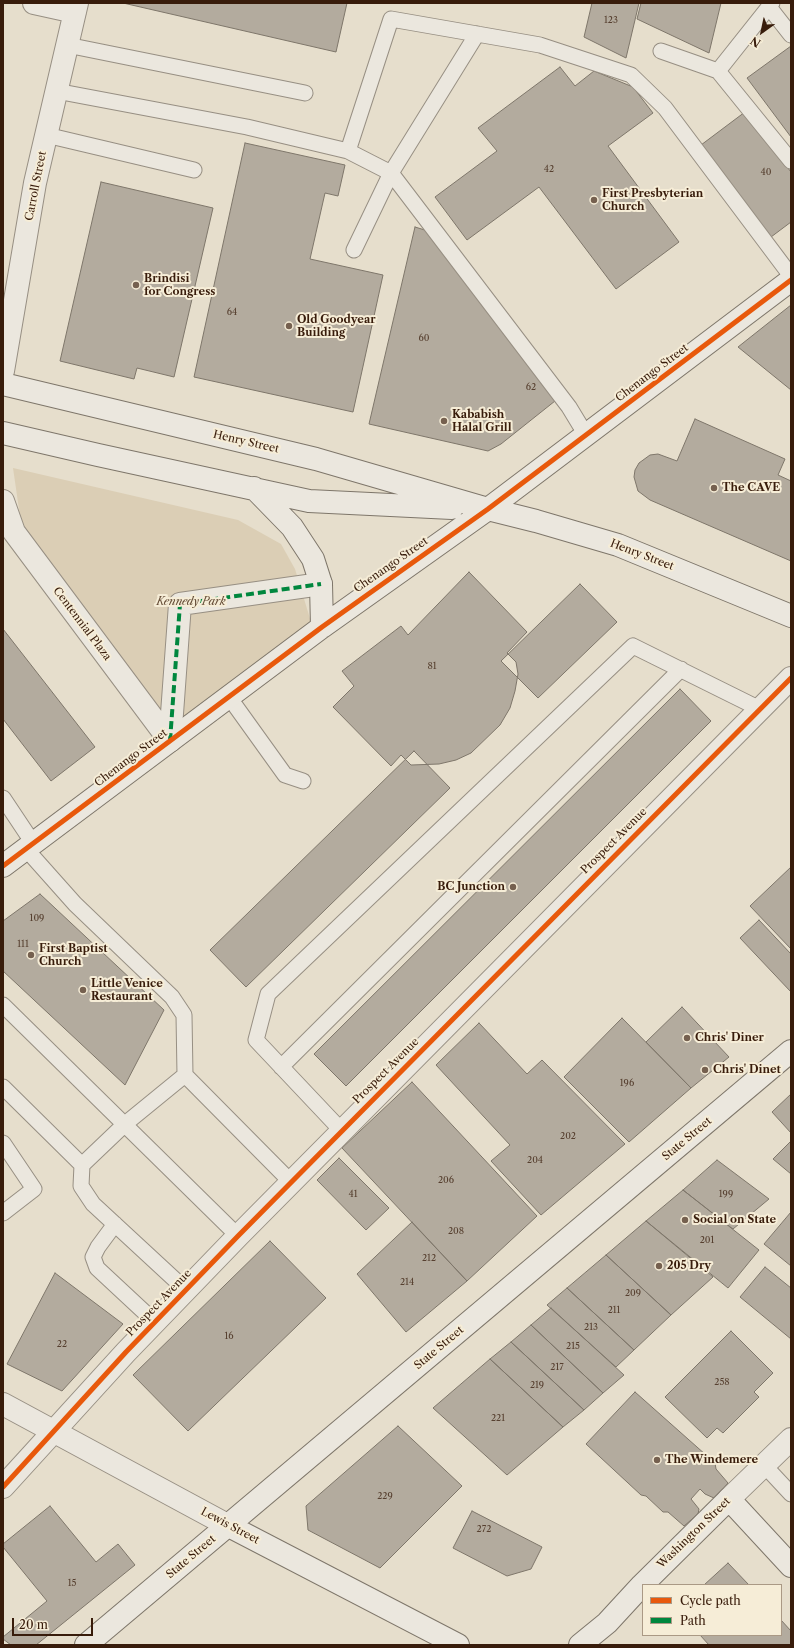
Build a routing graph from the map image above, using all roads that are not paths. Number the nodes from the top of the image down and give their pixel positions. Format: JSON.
{"nodes":[{"id":1,"x":34,"y":3,"type":"edge"},
{"id":2,"x":771,"y":5,"type":"edge"},
{"id":3,"x":76,"y":8,"type":"edge"},
{"id":4,"x":477,"y":34,"type":"junction"},
{"id":5,"x":791,"y":35,"type":"edge"},
{"id":6,"x":67,"y":45,"type":"junction"},
{"id":7,"x":661,"y":51,"type":"dead end"},
{"id":8,"x":718,"y":71,"type":"junction"},
{"id":9,"x":56,"y":92,"type":"junction"},
{"id":10,"x":305,"y":92,"type":"dead end"},
{"id":11,"x":46,"y":136,"type":"junction"},
{"id":12,"x":348,"y":151,"type":"junction"},
{"id":13,"x":791,"y":161,"type":"edge"},
{"id":14,"x":194,"y":170,"type":"dead end"},
{"id":15,"x":391,"y":173,"type":"junction"},
{"id":16,"x":354,"y":250,"type":"dead end"},
{"id":17,"x":791,"y":276,"type":"edge"},
{"id":18,"x":791,"y":280,"type":"edge"},
{"id":19,"x":3,"y":371,"type":"edge"},
{"id":20,"x":3,"y":384,"type":"edge"},
{"id":21,"x":3,"y":433,"type":"edge"},
{"id":22,"x":586,"y":435,"type":"junction"},
{"id":23,"x":254,"y":488,"type":"junction"},
{"id":24,"x":3,"y":501,"type":"edge"},
{"id":25,"x":488,"y":509,"type":"junction"},
{"id":26,"x":321,"y":584,"type":"junction"},
{"id":27,"x":791,"y":616,"type":"edge"},
{"id":28,"x":322,"y":627,"type":"junction"},
{"id":29,"x":681,"y":669,"type":"junction"},
{"id":30,"x":791,"y":678,"type":"edge"},
{"id":31,"x":229,"y":697,"type":"junction"},
{"id":32,"x":760,"y":709,"type":"junction"},
{"id":33,"x":170,"y":741,"type":"junction"},
{"id":34,"x":303,"y":781,"type":"dead end"},
{"id":35,"x":3,"y":798,"type":"edge"},
{"id":36,"x":30,"y":846,"type":"junction"},
{"id":37,"x":3,"y":866,"type":"edge"},
{"id":38,"x":3,"y":1005,"type":"edge"},
{"id":39,"x":791,"y":1051,"type":"edge"},
{"id":40,"x":281,"y":1067,"type":"junction"},
{"id":41,"x":185,"y":1075,"type":"junction"},
{"id":42,"x":3,"y":1087,"type":"edge"},
{"id":43,"x":125,"y":1124,"type":"junction"},
{"id":44,"x":341,"y":1130,"type":"junction"},
{"id":45,"x":3,"y":1143,"type":"edge"},
{"id":46,"x":82,"y":1165,"type":"junction"},
{"id":47,"x":291,"y":1182,"type":"junction"},
{"id":48,"x":3,"y":1213,"type":"edge"},
{"id":49,"x":116,"y":1224,"type":"junction"},
{"id":50,"x":238,"y":1236,"type":"junction"},
{"id":51,"x":186,"y":1290,"type":"junction"},
{"id":52,"x":155,"y":1322,"type":"junction"},
{"id":53,"x":3,"y":1404,"type":"edge"},
{"id":54,"x":53,"y":1431,"type":"junction"},
{"id":55,"x":791,"y":1439,"type":"edge"},
{"id":56,"x":764,"y":1465,"type":"junction"},
{"id":57,"x":3,"y":1487,"type":"edge"},
{"id":58,"x":791,"y":1494,"type":"edge"},
{"id":59,"x":729,"y":1499,"type":"junction"},
{"id":60,"x":229,"y":1526,"type":"junction"},
{"id":61,"x":791,"y":1566,"type":"edge"},
{"id":62,"x":643,"y":1584,"type":"edge"},
{"id":63,"x":642,"y":1585,"type":"edge"},
{"id":64,"x":86,"y":1645,"type":"edge"},
{"id":65,"x":458,"y":1645,"type":"edge"},
{"id":66,"x":580,"y":1645,"type":"edge"}],
"edges":[{"from":1,"to":3,"type":"street"},
{"from":2,"to":5,"type":"lane"},
{"from":2,"to":8,"type":"lane"},
{"from":3,"to":6,"type":"street","name":"Carroll Street"},
{"from":4,"to":12,"type":"lane"},
{"from":4,"to":15,"type":"lane"},
{"from":4,"to":17,"type":"lane"},
{"from":6,"to":9,"type":"street","name":"Carroll Street"},
{"from":6,"to":10,"type":"lane"},
{"from":7,"to":8,"type":"lane"},
{"from":8,"to":13,"type":"lane"},
{"from":9,"to":11,"type":"street","name":"Carroll Street"},
{"from":9,"to":12,"type":"lane"},
{"from":11,"to":14,"type":"lane"},
{"from":11,"to":19,"type":"street","name":"Carroll Street"},
{"from":12,"to":15,"type":"lane"},
{"from":15,"to":16,"type":"lane"},
{"from":15,"to":22,"type":"lane"},
{"from":18,"to":22,"type":"street","name":"Chenango Street"},
{"from":20,"to":25,"type":"street","name":"Henry Street"},
{"from":21,"to":23,"type":"street","name":"Henry Street"},
{"from":22,"to":25,"type":"street","name":"Chenango Street"},
{"from":23,"to":25,"type":"street","name":"Henry Street"},
{"from":23,"to":26,"type":"street"},
{"from":24,"to":33,"type":"street","name":"Centennial Plaza"},
{"from":25,"to":27,"type":"street","name":"Henry Street"},
{"from":25,"to":28,"type":"street","name":"Chenango Street"},
{"from":26,"to":28,"type":"street"},
{"from":26,"to":33,"type":"street"},
{"from":28,"to":31,"type":"street","name":"Chenango Street"},
{"from":29,"to":32,"type":"lane"},
{"from":29,"to":40,"type":"lane"},
{"from":29,"to":40,"type":"lane"},
{"from":30,"to":32,"type":"street","name":"Prospect Avenue"},
{"from":31,"to":33,"type":"street","name":"Chenango Street"},
{"from":31,"to":34,"type":"lane"},
{"from":32,"to":44,"type":"street","name":"Prospect Avenue"},
{"from":33,"to":36,"type":"street","name":"Chenango Street"},
{"from":35,"to":36,"type":"lane"},
{"from":36,"to":37,"type":"street","name":"Chenango Street"},
{"from":36,"to":41,"type":"lane"},
{"from":38,"to":43,"type":"lane"},
{"from":39,"to":60,"type":"street","name":"State Street"},
{"from":40,"to":44,"type":"lane"},
{"from":41,"to":43,"type":"lane"},
{"from":41,"to":47,"type":"lane"},
{"from":42,"to":46,"type":"lane"},
{"from":43,"to":46,"type":"lane"},
{"from":43,"to":50,"type":"lane"},
{"from":44,"to":47,"type":"street","name":"Prospect Avenue"},
{"from":45,"to":48,"type":"lane"},
{"from":46,"to":49,"type":"lane"},
{"from":47,"to":50,"type":"street","name":"Prospect Avenue"},
{"from":49,"to":51,"type":"lane"},
{"from":49,"to":52,"type":"lane"},
{"from":50,"to":51,"type":"street","name":"Prospect Avenue"},
{"from":51,"to":52,"type":"street","name":"Prospect Avenue"},
{"from":52,"to":54,"type":"street","name":"Prospect Avenue"},
{"from":53,"to":54,"type":"street","name":"Lewis Street"},
{"from":54,"to":57,"type":"street","name":"Prospect Avenue"},
{"from":54,"to":60,"type":"street","name":"Lewis Street"},
{"from":55,"to":56,"type":"street","name":"Washington Street"},
{"from":56,"to":58,"type":"lane"},
{"from":56,"to":59,"type":"street","name":"Washington Street"},
{"from":59,"to":61,"type":"street"},
{"from":59,"to":62,"type":"street","name":"Washington Street"},
{"from":60,"to":64,"type":"street","name":"State Street"},
{"from":60,"to":65,"type":"street","name":"Lewis Street"},
{"from":63,"to":66,"type":"street","name":"Washington Street"}]}
